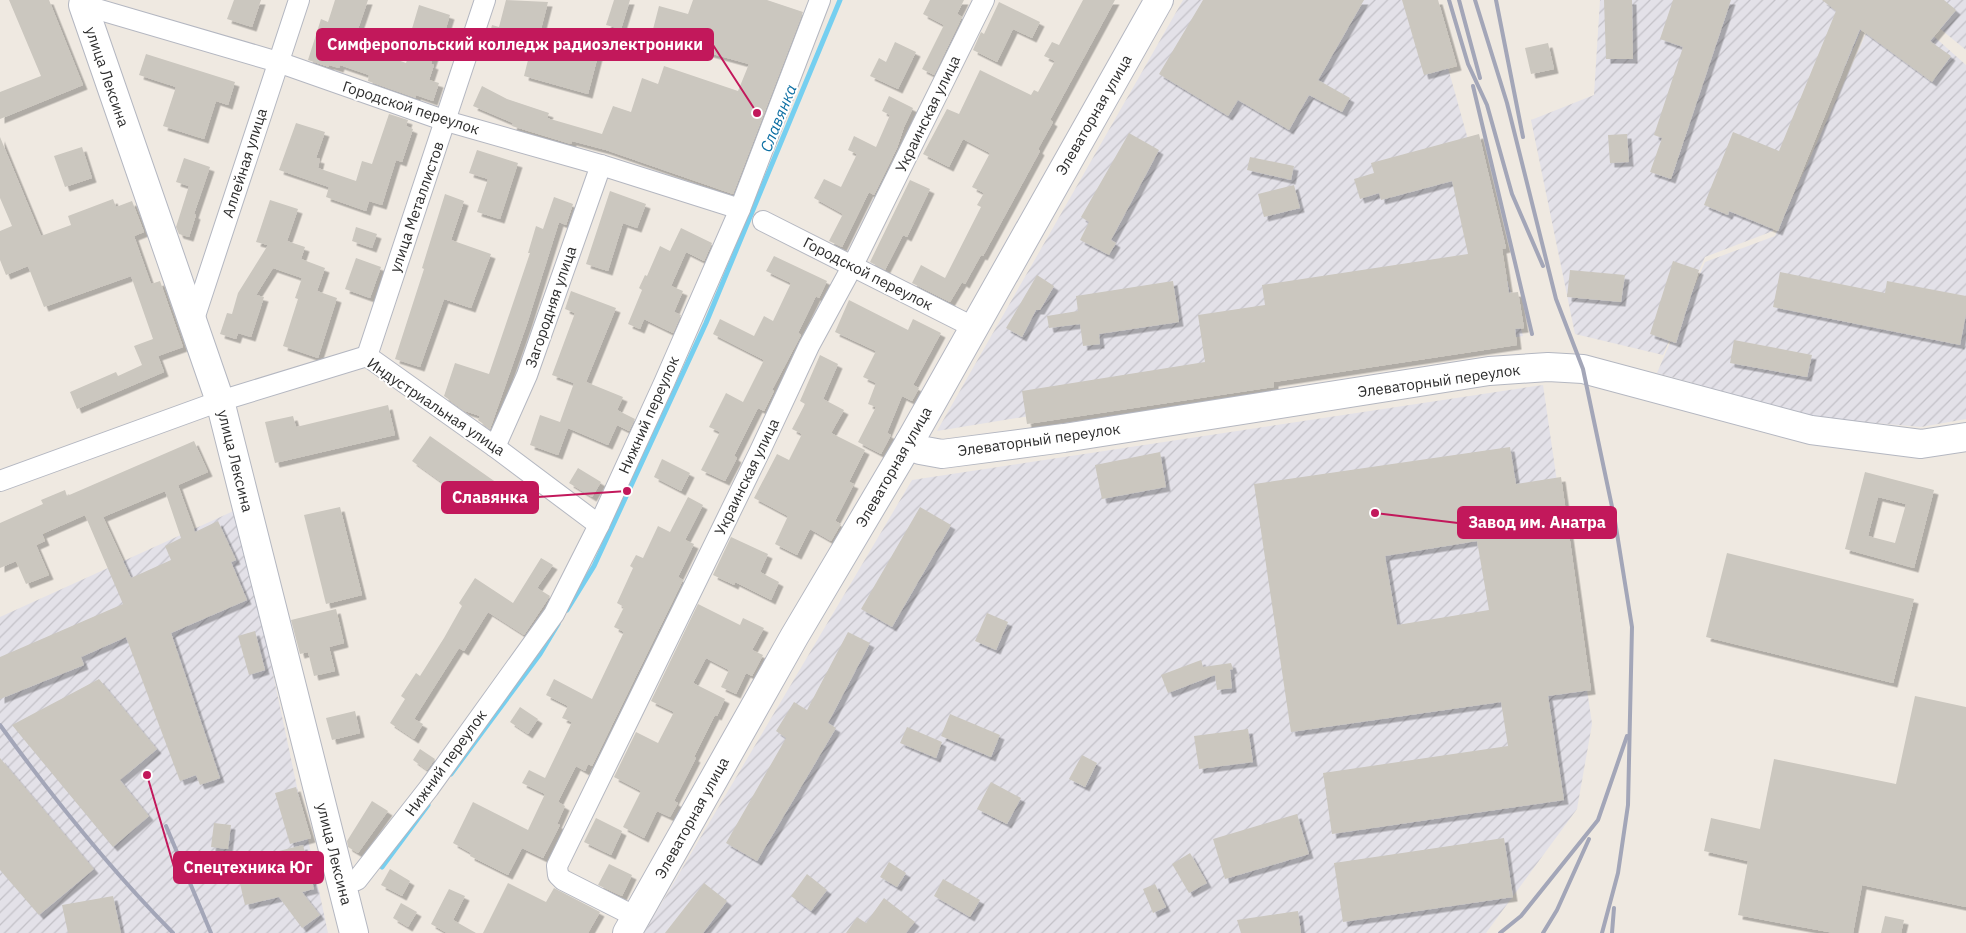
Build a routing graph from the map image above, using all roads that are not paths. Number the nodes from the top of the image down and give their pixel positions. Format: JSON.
{"nodes":[{"id":1,"x":299,"y":0,"type":"edge"},
{"id":2,"x":485,"y":0,"type":"edge"},
{"id":3,"x":984,"y":0,"type":"edge"},
{"id":4,"x":1159,"y":0,"type":"edge"},
{"id":5,"x":813,"y":2,"type":"edge"},
{"id":6,"x":84,"y":3,"type":"edge"},
{"id":7,"x":278,"y":62,"type":"junction"},
{"id":8,"x":446,"y":121,"type":"junction"},
{"id":9,"x":601,"y":165,"type":"junction"},
{"id":10,"x":740,"y":209,"type":"junction"},
{"id":11,"x":763,"y":220,"type":"dead end"},
{"id":12,"x":852,"y":267,"type":"junction"},
{"id":13,"x":192,"y":325,"type":"junction"},
{"id":14,"x":973,"y":327,"type":"junction"},
{"id":15,"x":367,"y":356,"type":"junction"},
{"id":16,"x":220,"y":401,"type":"junction"},
{"id":17,"x":1966,"y":437,"type":"edge"},
{"id":18,"x":909,"y":443,"type":"junction"},
{"id":19,"x":495,"y":447,"type":"junction"},
{"id":20,"x":0,"y":481,"type":"edge"},
{"id":21,"x":599,"y":525,"type":"junction"},
{"id":22,"x":341,"y":884,"type":"junction"},
{"id":23,"x":632,"y":925,"type":"edge"},
{"id":24,"x":354,"y":933,"type":"edge"}],
"edges":[{"from":1,"to":7,"type":"street","name":"Аллейная улица"},
{"from":2,"to":8,"type":"street","name":"улица Металлистов"},
{"from":3,"to":12,"type":"street","name":"Украинская улица"},
{"from":4,"to":14,"type":"main road","name":"Элеваторная улица"},
{"from":5,"to":10,"type":"street","name":"Нижний переулок"},
{"from":6,"to":7,"type":"street","name":"Городской переулок"},
{"from":6,"to":13,"type":"main road","name":"улица Лексина"},
{"from":7,"to":8,"type":"street","name":"Городской переулок"},
{"from":7,"to":13,"type":"street","name":"Аллейная улица"},
{"from":8,"to":9,"type":"street","name":"Городской переулок"},
{"from":8,"to":15,"type":"street","name":"улица Металлистов"},
{"from":9,"to":10,"type":"street","name":"Городской переулок"},
{"from":9,"to":19,"type":"street","name":"Загородняя улица"},
{"from":10,"to":21,"type":"street","name":"Нижний переулок"},
{"from":11,"to":12,"type":"street","name":"Городской переулок"},
{"from":12,"to":14,"type":"street","name":"Городской переулок"},
{"from":12,"to":23,"type":"street","name":"Украинская улица"},
{"from":13,"to":16,"type":"main road","name":"улица Лексина"},
{"from":14,"to":18,"type":"main road","name":"Элеваторная улица"},
{"from":15,"to":16,"type":"street","name":"Индустриальная улица"},
{"from":15,"to":19,"type":"street","name":"Индустриальная улица"},
{"from":16,"to":20,"type":"street","name":"Индустриальная улица"},
{"from":16,"to":22,"type":"main road","name":"улица Лексина"},
{"from":17,"to":18,"type":"main road","name":"Элеваторный переулок"},
{"from":18,"to":23,"type":"main road","name":"Элеваторная улица"},
{"from":19,"to":21,"type":"street","name":"Индустриальная улица"},
{"from":21,"to":22,"type":"street","name":"Нижний переулок"},
{"from":22,"to":24,"type":"main road","name":"улица Лексина"}]}
